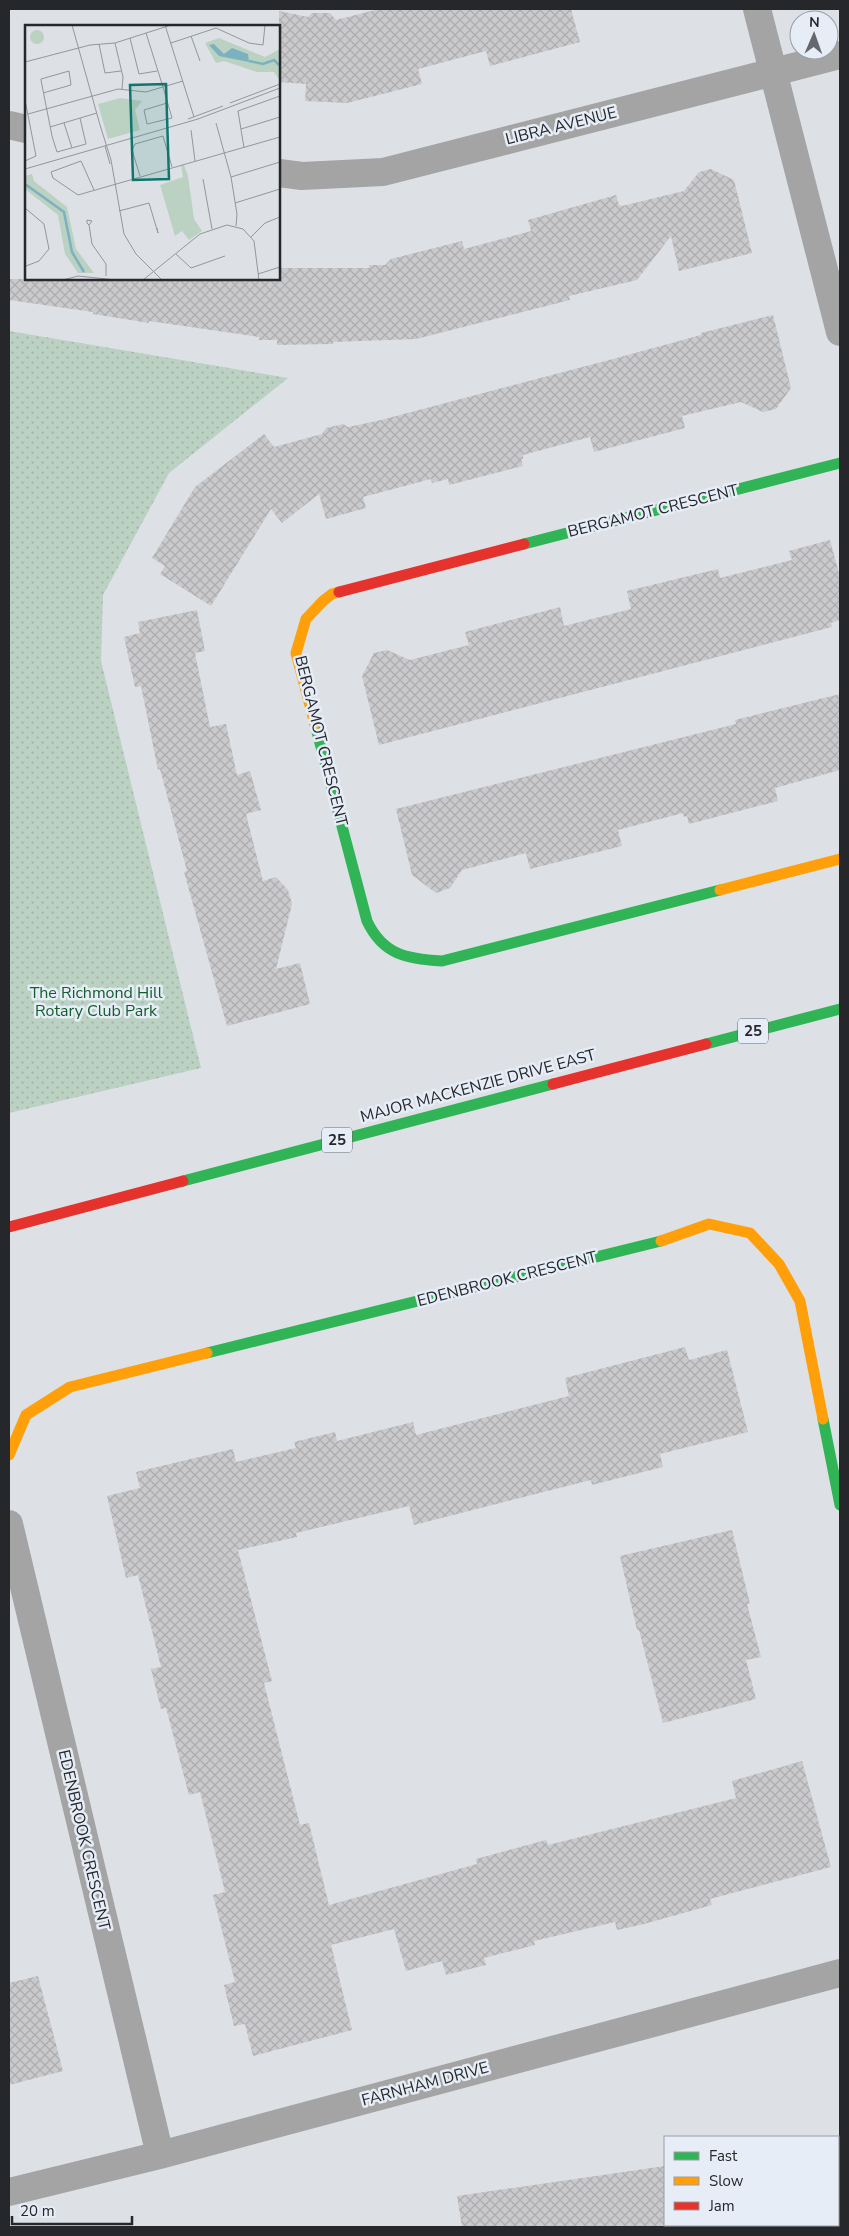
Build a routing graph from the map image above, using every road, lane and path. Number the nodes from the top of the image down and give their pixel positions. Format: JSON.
{"nodes":[{"id":1,"x":756,"y":9,"type":"edge"},
{"id":2,"x":840,"y":55,"type":"edge"},
{"id":3,"x":774,"y":72,"type":"junction"},
{"id":4,"x":9,"y":125,"type":"edge"},
{"id":5,"x":25,"y":128,"type":"edge"},
{"id":6,"x":280,"y":173,"type":"edge"},
{"id":7,"x":840,"y":332,"type":"edge"},
{"id":8,"x":840,"y":463,"type":"edge"},
{"id":9,"x":840,"y":859,"type":"edge"},
{"id":10,"x":840,"y":1009,"type":"edge"},
{"id":11,"x":9,"y":1227,"type":"edge"},
{"id":12,"x":9,"y":1455,"type":"edge"},
{"id":13,"x":840,"y":1505,"type":"edge"},
{"id":14,"x":9,"y":1524,"type":"edge"},
{"id":15,"x":840,"y":1974,"type":"edge"},
{"id":16,"x":160,"y":2155,"type":"junction"},
{"id":17,"x":9,"y":2192,"type":"edge"}],
"edges":[{"from":1,"to":3,"type":"street"},
{"from":2,"to":3,"type":"street","name":"LIBRA AVENUE"},
{"from":3,"to":6,"type":"street","name":"LIBRA AVENUE"},
{"from":3,"to":7,"type":"street"},
{"from":4,"to":5,"type":"street"},
{"from":8,"to":9,"type":"street","name":"BERGAMOT CRESCENT"},
{"from":10,"to":11,"type":"street","name":"MAJOR MACKENZIE DRIVE EAST","number":"25"},
{"from":12,"to":13,"type":"street","name":"EDENBROOK CRESCENT"},
{"from":14,"to":16,"type":"street","name":"EDENBROOK CRESCENT"},
{"from":15,"to":16,"type":"street","name":"FARNHAM DRIVE"},
{"from":16,"to":17,"type":"street","name":"FARNHAM DRIVE"}]}
